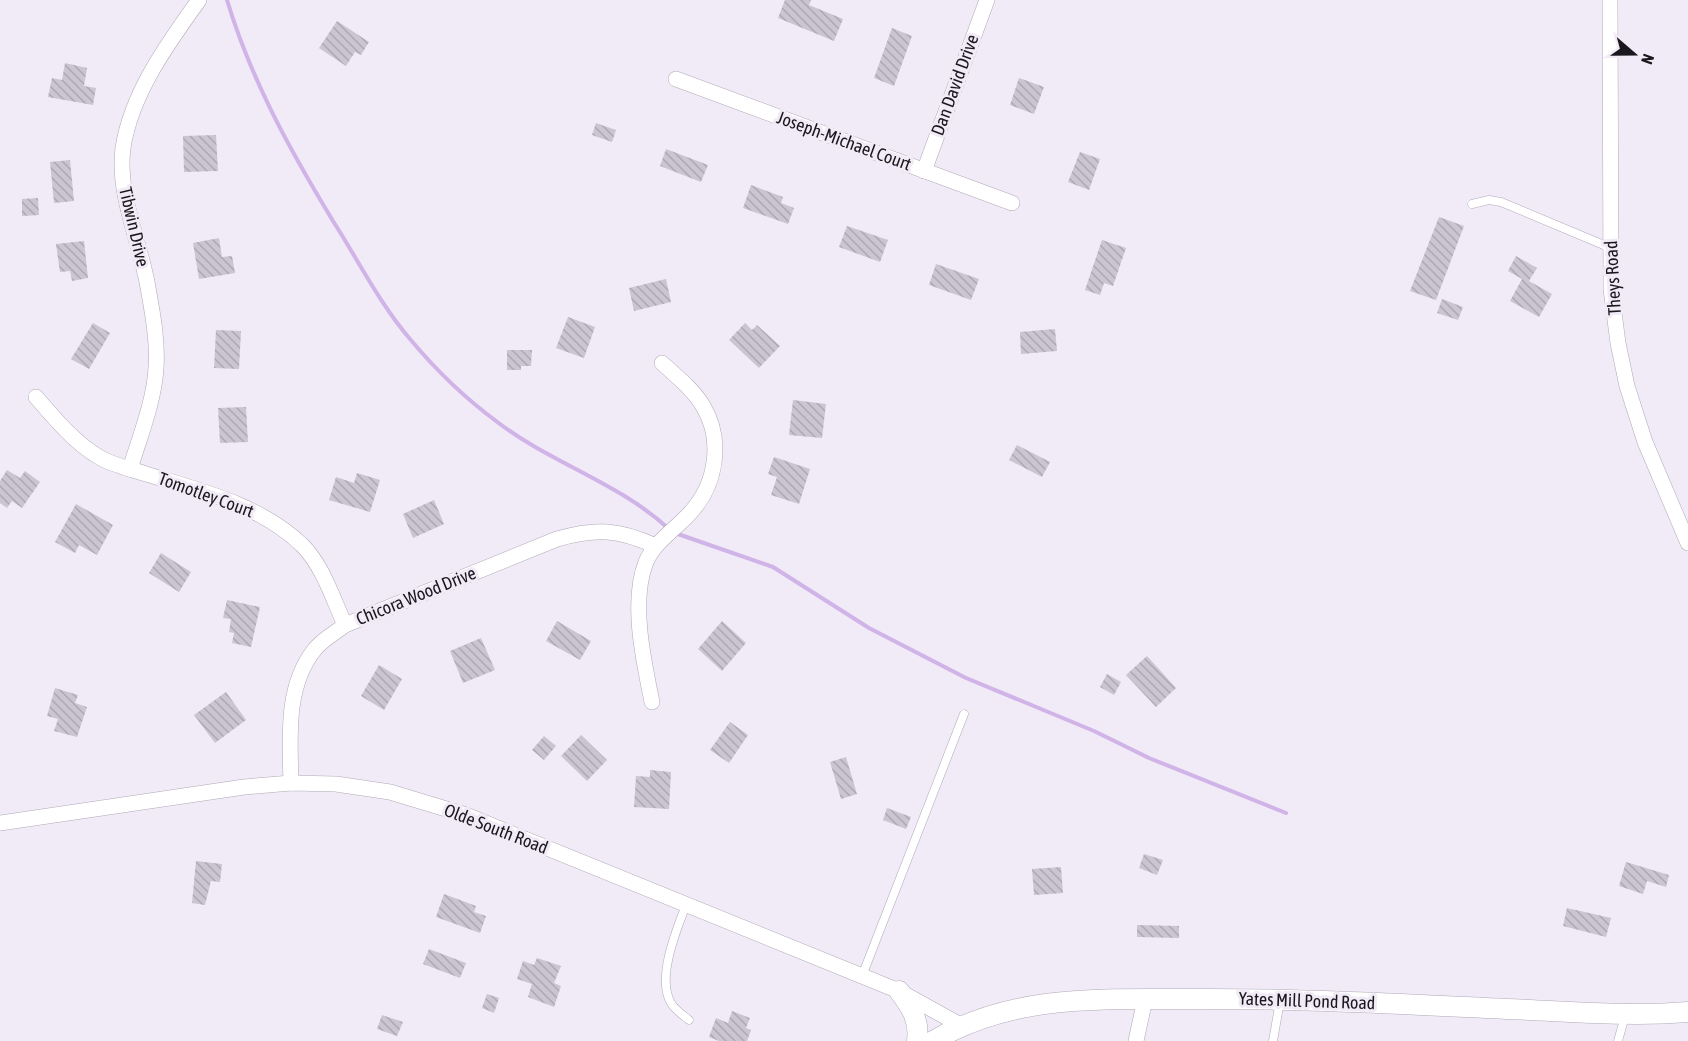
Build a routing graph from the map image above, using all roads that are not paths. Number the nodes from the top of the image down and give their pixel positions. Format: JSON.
{"nodes":[{"id":1,"x":199,"y":0,"type":"edge"},
{"id":2,"x":987,"y":0,"type":"edge"},
{"id":3,"x":1610,"y":0,"type":"edge"},
{"id":4,"x":676,"y":79,"type":"dead end"},
{"id":5,"x":924,"y":171,"type":"junction"},
{"id":6,"x":1012,"y":203,"type":"dead end"},
{"id":7,"x":1472,"y":204,"type":"dead end"},
{"id":8,"x":1611,"y":248,"type":"junction"},
{"id":9,"x":662,"y":363,"type":"dead end"},
{"id":10,"x":36,"y":397,"type":"dead end"},
{"id":11,"x":130,"y":469,"type":"junction"},
{"id":12,"x":1688,"y":543,"type":"edge"},
{"id":13,"x":656,"y":546,"type":"junction"},
{"id":14,"x":345,"y":625,"type":"junction"},
{"id":15,"x":652,"y":702,"type":"dead end"},
{"id":16,"x":964,"y":714,"type":"dead end"},
{"id":17,"x":291,"y":783,"type":"junction"},
{"id":18,"x":0,"y":823,"type":"edge"},
{"id":19,"x":686,"y":905,"type":"junction"},
{"id":20,"x":862,"y":976,"type":"junction"},
{"id":21,"x":898,"y":991,"type":"junction"},
{"id":22,"x":1145,"y":999,"type":"junction"},
{"id":23,"x":1280,"y":999,"type":"junction"},
{"id":24,"x":1688,"y":1012,"type":"edge"},
{"id":25,"x":1625,"y":1015,"type":"junction"},
{"id":26,"x":689,"y":1020,"type":"dead end"},
{"id":27,"x":962,"y":1026,"type":"junction"},
{"id":28,"x":917,"y":1041,"type":"edge"},
{"id":29,"x":933,"y":1041,"type":"edge"},
{"id":30,"x":1136,"y":1041,"type":"edge"},
{"id":31,"x":1273,"y":1041,"type":"edge"},
{"id":32,"x":1618,"y":1041,"type":"edge"}],
"edges":[{"from":1,"to":11,"type":"street","name":"Tibwin Drive"},
{"from":2,"to":5,"type":"street","name":"Dan David Drive"},
{"from":3,"to":8,"type":"street","name":"Theys Road"},
{"from":4,"to":5,"type":"street","name":"Joseph-Michael Court"},
{"from":5,"to":6,"type":"street","name":"Joseph-Michael Court"},
{"from":7,"to":8,"type":"lane"},
{"from":8,"to":12,"type":"street","name":"Theys Road"},
{"from":9,"to":13,"type":"street"},
{"from":10,"to":11,"type":"street","name":"Tomotley Court"},
{"from":11,"to":14,"type":"street","name":"Tomotley Court"},
{"from":13,"to":14,"type":"street","name":"Chicora Wood Drive"},
{"from":13,"to":15,"type":"street"},
{"from":14,"to":17,"type":"street","name":"Chicora Wood Drive"},
{"from":16,"to":20,"type":"lane"},
{"from":17,"to":18,"type":"street","name":"Olde South Road"},
{"from":17,"to":19,"type":"street","name":"Olde South Road"},
{"from":19,"to":20,"type":"street","name":"Olde South Road"},
{"from":19,"to":26,"type":"lane"},
{"from":20,"to":21,"type":"street","name":"Olde South Road"},
{"from":21,"to":27,"type":"street","name":"Olde South Road"},
{"from":21,"to":28,"type":"street"},
{"from":22,"to":23,"type":"street","name":"Yates Mill Pond Road"},
{"from":22,"to":27,"type":"street","name":"Yates Mill Pond Road"},
{"from":22,"to":30,"type":"street"},
{"from":23,"to":25,"type":"street","name":"Yates Mill Pond Road"},
{"from":23,"to":31,"type":"lane"},
{"from":24,"to":25,"type":"street","name":"Yates Mill Pond Road"},
{"from":25,"to":32,"type":"lane"},
{"from":27,"to":29,"type":"street","name":"Yates Mill Pond Road"}]}
